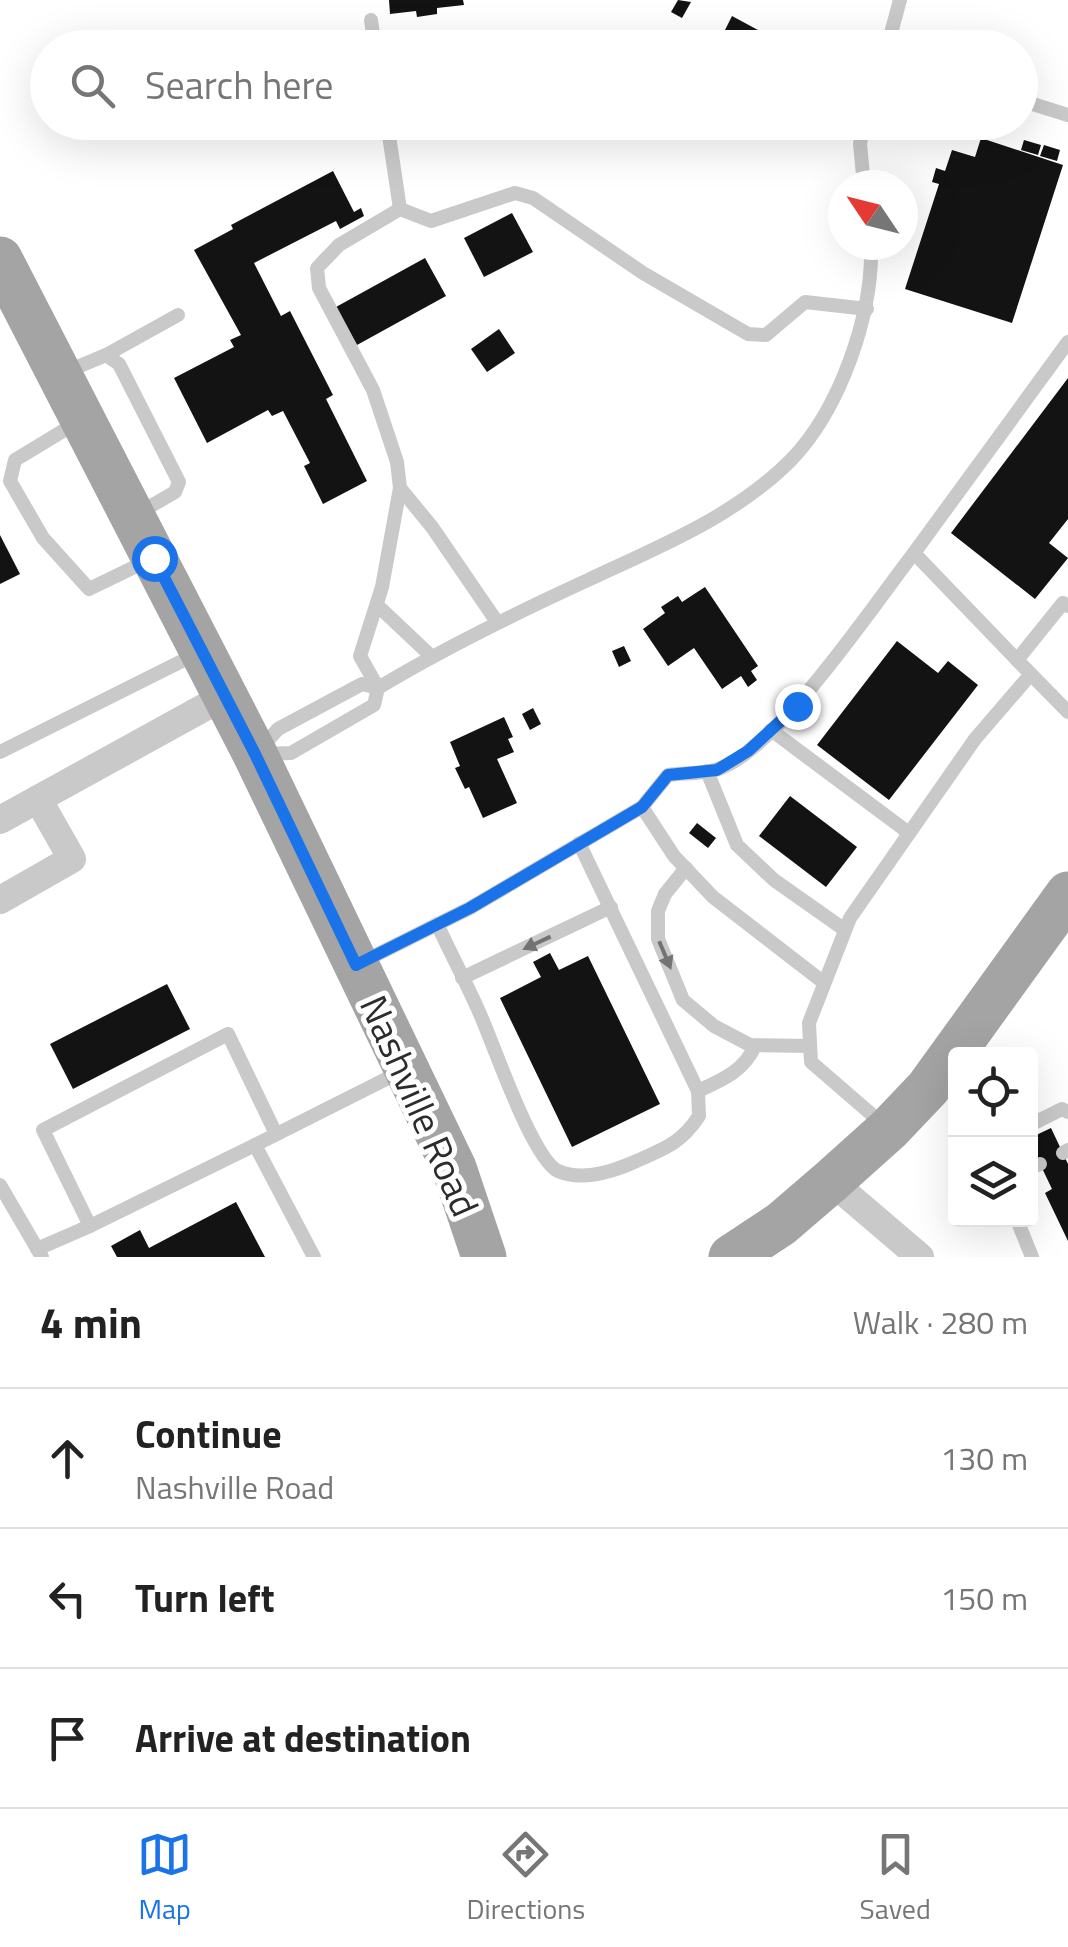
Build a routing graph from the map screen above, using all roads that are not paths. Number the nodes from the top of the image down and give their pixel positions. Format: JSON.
{"nodes":[{"id":1,"x":900,"y":0,"type":"edge"},
{"id":2,"x":371,"y":20,"type":"dead end"},
{"id":3,"x":372,"y":30,"type":"edge"},
{"id":4,"x":891,"y":30,"type":"edge"},
{"id":5,"x":1038,"y":106,"type":"edge"},
{"id":6,"x":1068,"y":115,"type":"edge"},
{"id":7,"x":390,"y":140,"type":"edge"},
{"id":8,"x":861,"y":140,"type":"edge"},
{"id":9,"x":863,"y":170,"type":"edge"},
{"id":10,"x":400,"y":209,"type":"junction"},
{"id":11,"x":0,"y":259,"type":"edge"},
{"id":12,"x":870,"y":260,"type":"edge"},
{"id":13,"x":868,"y":308,"type":"junction"},
{"id":14,"x":178,"y":315,"type":"dead end"},
{"id":15,"x":1068,"y":342,"type":"edge"},
{"id":16,"x":106,"y":355,"type":"junction"},
{"id":17,"x":59,"y":374,"type":"junction"},
{"id":18,"x":82,"y":419,"type":"junction"},
{"id":19,"x":400,"y":488,"type":"junction"},
{"id":20,"x":132,"y":517,"type":"junction"},
{"id":21,"x":914,"y":553,"type":"junction"},
{"id":22,"x":154,"y":558,"type":"junction"},
{"id":23,"x":1066,"y":601,"type":"edge"},
{"id":24,"x":377,"y":605,"type":"junction"},
{"id":25,"x":496,"y":622,"type":"junction"},
{"id":26,"x":201,"y":651,"type":"junction"},
{"id":27,"x":431,"y":656,"type":"junction"},
{"id":28,"x":1017,"y":660,"type":"junction"},
{"id":29,"x":1031,"y":674,"type":"junction"},
{"id":30,"x":378,"y":688,"type":"junction"},
{"id":31,"x":225,"y":696,"type":"junction"},
{"id":32,"x":328,"y":703,"type":"junction"},
{"id":33,"x":1068,"y":712,"type":"edge"},
{"id":34,"x":339,"y":725,"type":"junction"},
{"id":35,"x":771,"y":730,"type":"junction"},
{"id":36,"x":0,"y":752,"type":"edge"},
{"id":37,"x":255,"y":754,"type":"junction"},
{"id":38,"x":706,"y":771,"type":"junction"},
{"id":39,"x":38,"y":799,"type":"junction"},
{"id":40,"x":642,"y":807,"type":"junction"},
{"id":41,"x":0,"y":820,"type":"edge"},
{"id":42,"x":909,"y":833,"type":"junction"},
{"id":43,"x":579,"y":844,"type":"junction"},
{"id":44,"x":686,"y":868,"type":"junction"},
{"id":45,"x":1068,"y":894,"type":"edge"},
{"id":46,"x":0,"y":900,"type":"edge"},
{"id":47,"x":610,"y":908,"type":"junction"},
{"id":48,"x":437,"y":924,"type":"junction"},
{"id":49,"x":845,"y":930,"type":"junction"},
{"id":50,"x":356,"y":965,"type":"junction"},
{"id":51,"x":462,"y":978,"type":"junction"},
{"id":52,"x":823,"y":982,"type":"junction"},
{"id":53,"x":755,"y":1046,"type":"junction"},
{"id":54,"x":810,"y":1046,"type":"junction"},
{"id":55,"x":406,"y":1069,"type":"junction"},
{"id":56,"x":698,"y":1091,"type":"junction"},
{"id":57,"x":1068,"y":1112,"type":"edge"},
{"id":58,"x":1038,"y":1121,"type":"edge"},
{"id":59,"x":889,"y":1129,"type":"junction"},
{"id":60,"x":276,"y":1134,"type":"junction"},
{"id":61,"x":255,"y":1145,"type":"junction"},
{"id":62,"x":831,"y":1182,"type":"junction"},
{"id":63,"x":0,"y":1185,"type":"edge"},
{"id":64,"x":90,"y":1226,"type":"junction"},
{"id":65,"x":1021,"y":1227,"type":"edge"},
{"id":66,"x":40,"y":1253,"type":"edge"},
{"id":67,"x":314,"y":1257,"type":"edge"},
{"id":68,"x":484,"y":1257,"type":"edge"},
{"id":69,"x":731,"y":1257,"type":"edge"},
{"id":70,"x":920,"y":1257,"type":"edge"},
{"id":71,"x":1032,"y":1257,"type":"edge"}],
"edges":[{"from":1,"to":4,"type":"lane"},
{"from":2,"to":3,"type":"lane"},
{"from":5,"to":6,"type":"lane"},
{"from":7,"to":10,"type":"lane"},
{"from":8,"to":9,"type":"lane"},
{"from":10,"to":13,"type":"lane"},
{"from":10,"to":19,"type":"lane"},
{"from":11,"to":17,"type":"main road","name":"Nashville Road"},
{"from":12,"to":13,"type":"lane"},
{"from":13,"to":25,"type":"lane"},
{"from":14,"to":16,"type":"lane"},
{"from":15,"to":21,"type":"lane"},
{"from":16,"to":17,"type":"lane"},
{"from":16,"to":20,"type":"lane"},
{"from":17,"to":18,"type":"main road","name":"Nashville Road"},
{"from":18,"to":20,"type":"main road","name":"Nashville Road"},
{"from":18,"to":22,"type":"lane"},
{"from":19,"to":24,"type":"lane"},
{"from":19,"to":25,"type":"lane"},
{"from":20,"to":22,"type":"main road","name":"Nashville Road"},
{"from":21,"to":28,"type":"lane"},
{"from":21,"to":35,"type":"lane"},
{"from":22,"to":26,"type":"main road","name":"Nashville Road"},
{"from":23,"to":28,"type":"lane"},
{"from":24,"to":27,"type":"lane"},
{"from":24,"to":30,"type":"lane"},
{"from":25,"to":27,"type":"lane"},
{"from":26,"to":31,"type":"main road","name":"Nashville Road"},
{"from":26,"to":36,"type":"lane"},
{"from":27,"to":30,"type":"lane"},
{"from":28,"to":29,"type":"lane"},
{"from":29,"to":33,"type":"lane"},
{"from":29,"to":42,"type":"lane"},
{"from":30,"to":32,"type":"lane"},
{"from":30,"to":34,"type":"lane"},
{"from":31,"to":37,"type":"main road","name":"Nashville Road"},
{"from":31,"to":39,"type":"street"},
{"from":32,"to":34,"type":"lane"},
{"from":32,"to":37,"type":"lane"},
{"from":34,"to":37,"type":"lane"},
{"from":35,"to":38,"type":"lane"},
{"from":35,"to":42,"type":"lane"},
{"from":37,"to":50,"type":"main road","name":"Nashville Road"},
{"from":38,"to":40,"type":"lane"},
{"from":38,"to":49,"type":"lane"},
{"from":39,"to":41,"type":"street"},
{"from":39,"to":46,"type":"street"},
{"from":40,"to":43,"type":"lane"},
{"from":40,"to":44,"type":"lane"},
{"from":42,"to":49,"type":"lane"},
{"from":43,"to":47,"type":"lane"},
{"from":43,"to":48,"type":"lane"},
{"from":44,"to":52,"type":"lane"},
{"from":44,"to":53,"type":"lane","one_way":true},
{"from":45,"to":59,"type":"main road"},
{"from":47,"to":51,"type":"lane","one_way":true},
{"from":47,"to":56,"type":"lane"},
{"from":48,"to":50,"type":"lane"},
{"from":48,"to":51,"type":"lane"},
{"from":49,"to":52,"type":"lane"},
{"from":50,"to":55,"type":"main road","name":"Nashville Road"},
{"from":51,"to":56,"type":"lane"},
{"from":52,"to":54,"type":"lane"},
{"from":53,"to":54,"type":"lane"},
{"from":53,"to":56,"type":"lane"},
{"from":54,"to":59,"type":"lane"},
{"from":55,"to":60,"type":"lane"},
{"from":55,"to":68,"type":"main road","name":"Nashville Road"},
{"from":57,"to":58,"type":"lane"},
{"from":59,"to":62,"type":"main road"},
{"from":60,"to":61,"type":"lane"},
{"from":60,"to":64,"type":"lane"},
{"from":61,"to":64,"type":"lane"},
{"from":61,"to":67,"type":"lane"},
{"from":62,"to":69,"type":"main road"},
{"from":62,"to":70,"type":"street"},
{"from":63,"to":66,"type":"lane"},
{"from":64,"to":66,"type":"lane"},
{"from":65,"to":71,"type":"lane"}]}
